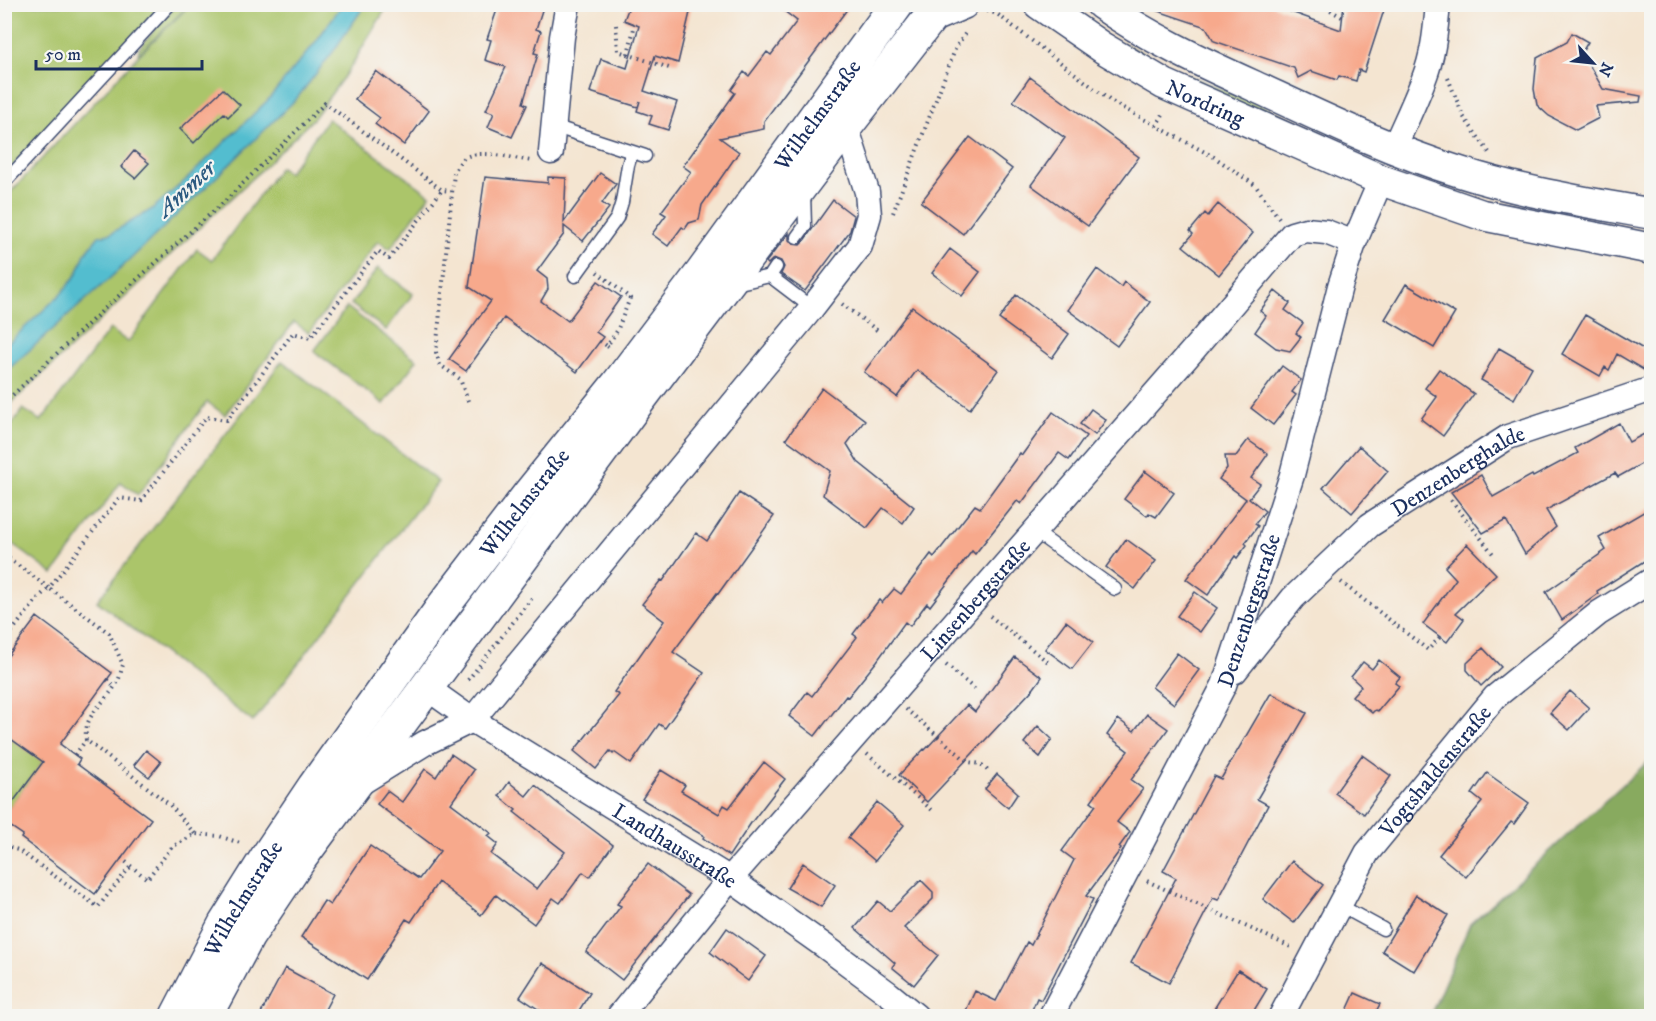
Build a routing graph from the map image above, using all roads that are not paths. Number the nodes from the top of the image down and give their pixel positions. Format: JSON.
{"nodes":[{"id":1,"x":170,"y":4,"type":"edge"},
{"id":2,"x":568,"y":4,"type":"edge"},
{"id":3,"x":897,"y":4,"type":"edge"},
{"id":4,"x":1039,"y":4,"type":"edge"},
{"id":5,"x":1101,"y":4,"type":"edge"},
{"id":6,"x":1438,"y":4,"type":"edge"},
{"id":7,"x":936,"y":11,"type":"edge"},
{"id":8,"x":972,"y":14,"type":"edge"},
{"id":9,"x":553,"y":126,"type":"junction"},
{"id":10,"x":846,"y":126,"type":"junction"},
{"id":11,"x":1394,"y":148,"type":"junction"},
{"id":12,"x":550,"y":152,"type":"road end"},
{"id":13,"x":1381,"y":180,"type":"junction"},
{"id":14,"x":4,"y":183,"type":"edge"},
{"id":15,"x":804,"y":183,"type":"junction"},
{"id":16,"x":1652,"y":214,"type":"edge"},
{"id":17,"x":797,"y":237,"type":"dead end"},
{"id":18,"x":1354,"y":243,"type":"junction"},
{"id":19,"x":1652,"y":249,"type":"edge"},
{"id":20,"x":575,"y":276,"type":"dead end"},
{"id":21,"x":725,"y":286,"type":"junction"},
{"id":22,"x":818,"y":300,"type":"junction"},
{"id":23,"x":1652,"y":389,"type":"edge"},
{"id":24,"x":1034,"y":531,"type":"junction"},
{"id":25,"x":1652,"y":580,"type":"edge"},
{"id":26,"x":1257,"y":586,"type":"junction"},
{"id":27,"x":1115,"y":589,"type":"dead end"},
{"id":28,"x":1293,"y":598,"type":"junction"},
{"id":29,"x":442,"y":608,"type":"junction"},
{"id":30,"x":1224,"y":684,"type":"junction"},
{"id":31,"x":427,"y":688,"type":"junction"},
{"id":32,"x":365,"y":718,"type":"junction"},
{"id":33,"x":472,"y":720,"type":"junction"},
{"id":34,"x":391,"y":737,"type":"junction"},
{"id":35,"x":352,"y":788,"type":"junction"},
{"id":36,"x":730,"y":879,"type":"junction"},
{"id":37,"x":1339,"y":905,"type":"junction"},
{"id":38,"x":1383,"y":929,"type":"dead end"},
{"id":39,"x":1282,"y":1016,"type":"edge"},
{"id":40,"x":177,"y":1017,"type":"edge"},
{"id":41,"x":205,"y":1017,"type":"edge"},
{"id":42,"x":619,"y":1017,"type":"edge"},
{"id":43,"x":916,"y":1017,"type":"edge"},
{"id":44,"x":1051,"y":1017,"type":"edge"}],
"edges":[{"from":1,"to":14,"type":"lane"},
{"from":2,"to":9,"type":"street"},
{"from":3,"to":29,"type":"main road","name":"Wilhelmstraße"},
{"from":4,"to":13,"type":"street","name":"Nordring"},
{"from":5,"to":11,"type":"street","name":"Nordring"},
{"from":6,"to":11,"type":"street"},
{"from":7,"to":8,"type":"street"},
{"from":7,"to":10,"type":"main road","name":"Wilhelmstraße"},
{"from":9,"to":12,"type":"street"},
{"from":9,"to":20,"type":"lane"},
{"from":10,"to":15,"type":"main road","name":"Wilhelmstraße"},
{"from":10,"to":22,"type":"street","name":"Wilhelmstraße"},
{"from":11,"to":13,"type":"street"},
{"from":11,"to":16,"type":"street","name":"Nordring"},
{"from":13,"to":18,"type":"street","name":"Denzenbergstraße"},
{"from":13,"to":19,"type":"street","name":"Nordring"},
{"from":15,"to":17,"type":"lane"},
{"from":15,"to":21,"type":"main road","name":"Wilhelmstraße"},
{"from":18,"to":24,"type":"street","name":"Linsenbergstraße"},
{"from":18,"to":26,"type":"street","name":"Denzenbergstraße"},
{"from":21,"to":22,"type":"lane"},
{"from":21,"to":31,"type":"main road","name":"Wilhelmstraße"},
{"from":22,"to":33,"type":"street","name":"Wilhelmstraße"},
{"from":23,"to":28,"type":"street","name":"Denzenberghalde"},
{"from":24,"to":27,"type":"lane"},
{"from":24,"to":36,"type":"street","name":"Linsenbergstraße"},
{"from":25,"to":37,"type":"street","name":"Vogtshaldenstraße"},
{"from":26,"to":28,"type":"street"},
{"from":26,"to":30,"type":"street","name":"Denzenbergstraße"},
{"from":28,"to":30,"type":"street","name":"Denzenberghalde"},
{"from":29,"to":31,"type":"main road"},
{"from":29,"to":32,"type":"main road","name":"Wilhelmstraße"},
{"from":30,"to":44,"type":"street","name":"Denzenbergstraße"},
{"from":31,"to":33,"type":"street","name":"Landhausstraße"},
{"from":31,"to":34,"type":"main road","name":"Wilhelmstraße"},
{"from":32,"to":34,"type":"main road"},
{"from":32,"to":40,"type":"main road","name":"Wilhelmstraße"},
{"from":33,"to":35,"type":"street","name":"Wilhelmstraße"},
{"from":33,"to":36,"type":"street","name":"Landhausstraße"},
{"from":34,"to":35,"type":"main road","name":"Wilhelmstraße"},
{"from":35,"to":41,"type":"main road","name":"Wilhelmstraße"},
{"from":36,"to":42,"type":"street","name":"Linsenbergstraße"},
{"from":36,"to":43,"type":"street","name":"Landhausstraße"},
{"from":37,"to":38,"type":"lane"},
{"from":37,"to":39,"type":"street","name":"Vogtshaldenstraße"}]}
